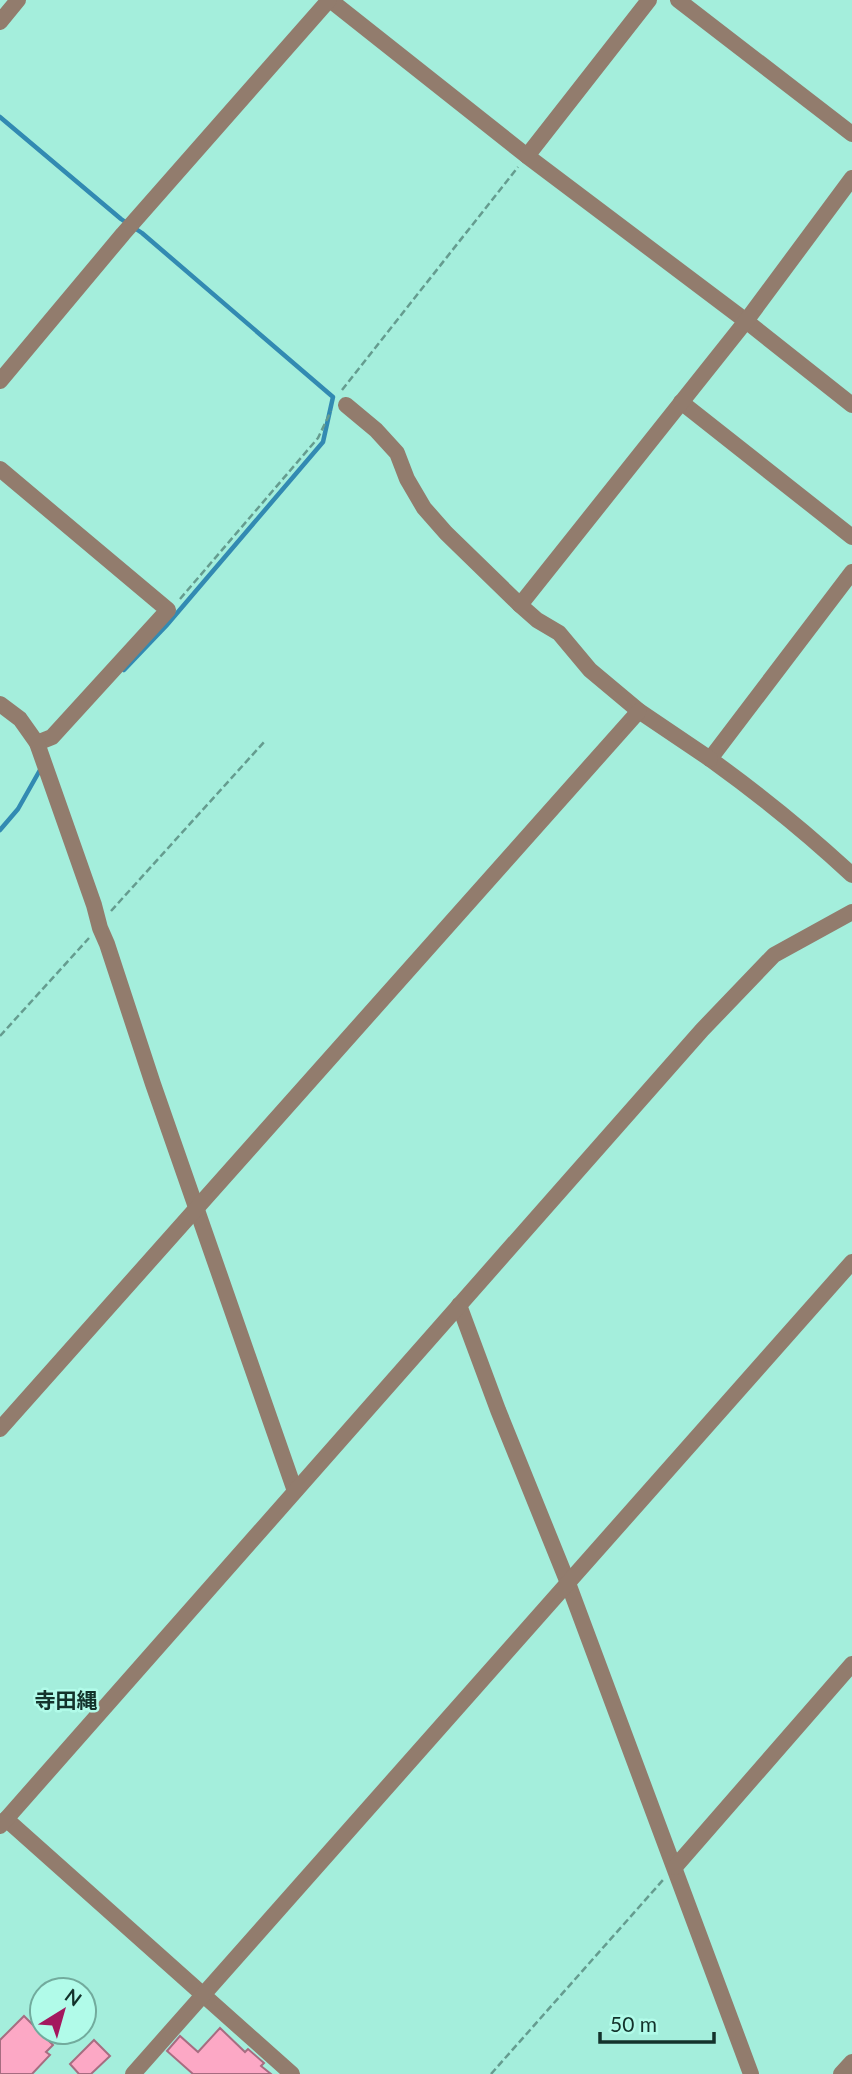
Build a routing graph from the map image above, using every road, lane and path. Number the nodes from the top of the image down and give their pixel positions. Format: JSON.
{"nodes":[{"id":1,"x":18,"y":0,"type":"edge"},
{"id":2,"x":329,"y":0,"type":"edge"},
{"id":3,"x":649,"y":0,"type":"edge"},
{"id":4,"x":678,"y":0,"type":"edge"},
{"id":5,"x":0,"y":22,"type":"edge"},
{"id":6,"x":852,"y":134,"type":"edge"},
{"id":7,"x":527,"y":156,"type":"junction"},
{"id":8,"x":852,"y":178,"type":"edge"},
{"id":9,"x":746,"y":321,"type":"junction"},
{"id":10,"x":0,"y":382,"type":"edge"},
{"id":11,"x":341,"y":399,"type":"junction"},
{"id":12,"x":681,"y":402,"type":"junction"},
{"id":13,"x":852,"y":405,"type":"edge"},
{"id":14,"x":0,"y":469,"type":"edge"},
{"id":15,"x":852,"y":537,"type":"edge"},
{"id":16,"x":852,"y":572,"type":"edge"},
{"id":17,"x":175,"y":604,"type":"dead end"},
{"id":18,"x":520,"y":605,"type":"junction"},
{"id":19,"x":0,"y":704,"type":"edge"},
{"id":20,"x":639,"y":711,"type":"junction"},
{"id":21,"x":265,"y":741,"type":"dead end"},
{"id":22,"x":37,"y":743,"type":"junction"},
{"id":23,"x":710,"y":760,"type":"junction"},
{"id":24,"x":852,"y":875,"type":"edge"},
{"id":25,"x":852,"y":912,"type":"edge"},
{"id":26,"x":100,"y":929,"type":"junction"},
{"id":27,"x":0,"y":1036,"type":"edge"},
{"id":28,"x":196,"y":1209,"type":"junction"},
{"id":29,"x":852,"y":1262,"type":"edge"},
{"id":30,"x":459,"y":1305,"type":"junction"},
{"id":31,"x":0,"y":1429,"type":"edge"},
{"id":32,"x":295,"y":1491,"type":"junction"},
{"id":33,"x":568,"y":1583,"type":"junction"},
{"id":34,"x":852,"y":1664,"type":"edge"},
{"id":35,"x":3,"y":1822,"type":"edge"},
{"id":36,"x":675,"y":1867,"type":"junction"},
{"id":37,"x":204,"y":1995,"type":"junction"},
{"id":38,"x":852,"y":2062,"type":"edge"},
{"id":39,"x":133,"y":2074,"type":"edge"},
{"id":40,"x":292,"y":2074,"type":"edge"},
{"id":41,"x":491,"y":2074,"type":"edge"},
{"id":42,"x":751,"y":2074,"type":"edge"},
{"id":43,"x":841,"y":2074,"type":"edge"}],
"edges":[{"from":1,"to":5,"type":"street"},
{"from":2,"to":7,"type":"street"},
{"from":2,"to":10,"type":"street"},
{"from":3,"to":7,"type":"street"},
{"from":4,"to":6,"type":"street"},
{"from":7,"to":9,"type":"street"},
{"from":7,"to":11,"type":"path"},
{"from":8,"to":9,"type":"street"},
{"from":9,"to":12,"type":"street"},
{"from":9,"to":13,"type":"street"},
{"from":11,"to":17,"type":"path"},
{"from":11,"to":18,"type":"street"},
{"from":12,"to":15,"type":"street"},
{"from":12,"to":18,"type":"street"},
{"from":14,"to":22,"type":"street"},
{"from":16,"to":23,"type":"street"},
{"from":18,"to":20,"type":"street"},
{"from":19,"to":22,"type":"street"},
{"from":20,"to":23,"type":"street"},
{"from":20,"to":28,"type":"street"},
{"from":21,"to":26,"type":"path"},
{"from":22,"to":26,"type":"street"},
{"from":23,"to":24,"type":"street"},
{"from":25,"to":30,"type":"street"},
{"from":26,"to":27,"type":"path"},
{"from":26,"to":28,"type":"street"},
{"from":28,"to":31,"type":"street"},
{"from":28,"to":32,"type":"street"},
{"from":29,"to":33,"type":"street"},
{"from":30,"to":32,"type":"street"},
{"from":30,"to":33,"type":"street"},
{"from":32,"to":35,"type":"street"},
{"from":33,"to":36,"type":"street"},
{"from":33,"to":37,"type":"street"},
{"from":34,"to":36,"type":"street"},
{"from":35,"to":37,"type":"street"},
{"from":36,"to":41,"type":"path"},
{"from":36,"to":42,"type":"street"},
{"from":37,"to":39,"type":"street"},
{"from":37,"to":40,"type":"street"},
{"from":38,"to":43,"type":"street"}]}
